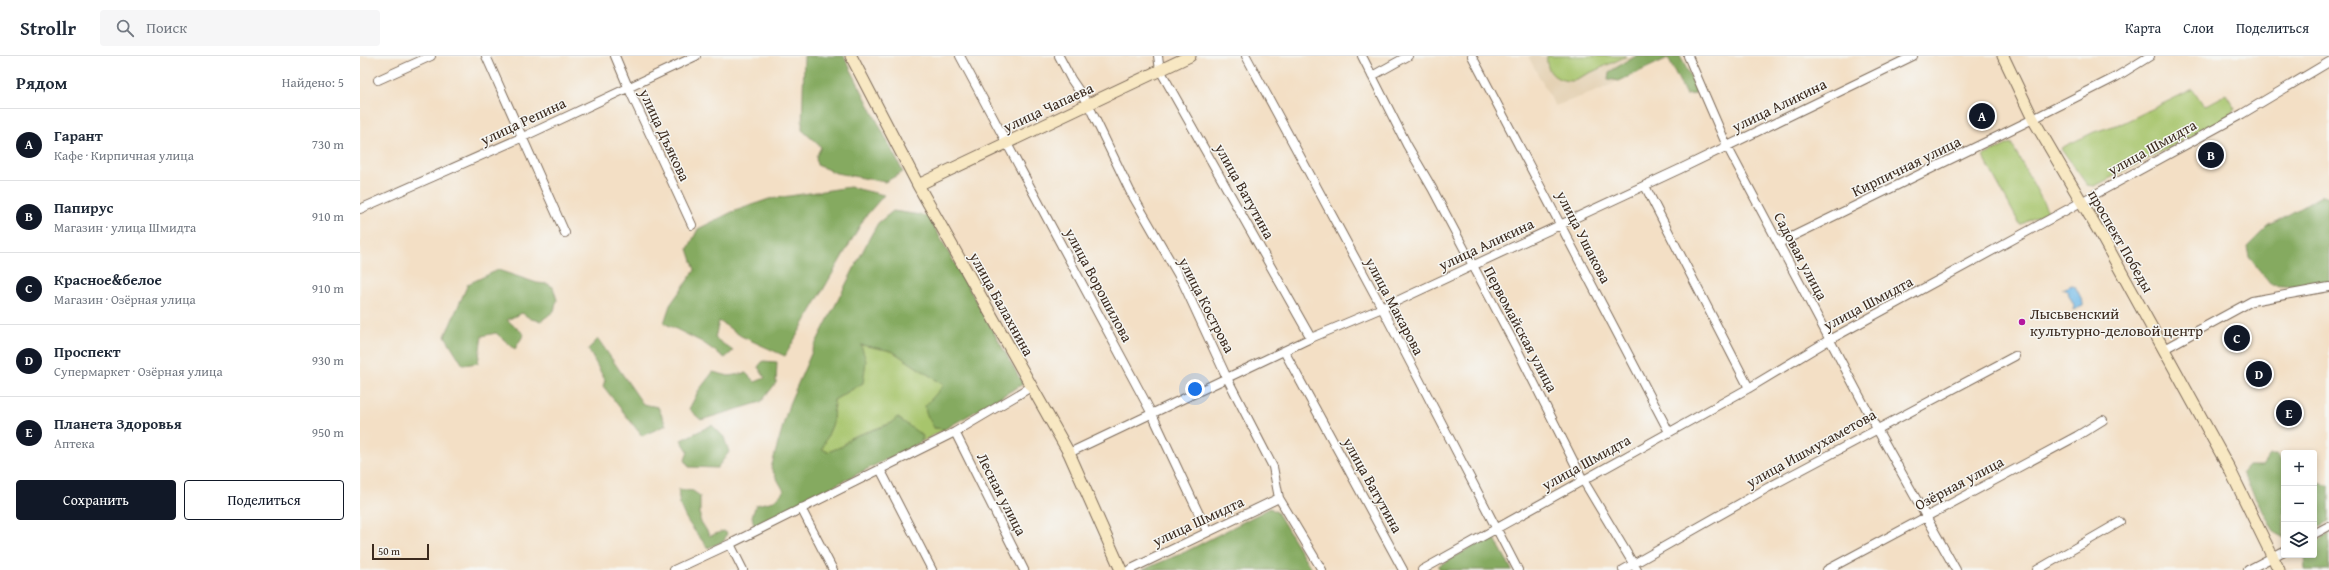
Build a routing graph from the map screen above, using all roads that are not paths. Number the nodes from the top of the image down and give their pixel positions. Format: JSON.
{"nodes":[{"id":1,"x":431,"y":56,"type":"edge"},
{"id":2,"x":486,"y":56,"type":"edge"},
{"id":3,"x":615,"y":56,"type":"edge"},
{"id":4,"x":696,"y":56,"type":"edge"},
{"id":5,"x":851,"y":56,"type":"edge"},
{"id":6,"x":960,"y":56,"type":"edge"},
{"id":7,"x":1059,"y":56,"type":"edge"},
{"id":8,"x":1158,"y":56,"type":"edge"},
{"id":9,"x":1190,"y":56,"type":"edge"},
{"id":10,"x":1246,"y":56,"type":"edge"},
{"id":11,"x":1362,"y":56,"type":"edge"},
{"id":12,"x":1408,"y":56,"type":"edge"},
{"id":13,"x":1472,"y":56,"type":"edge"},
{"id":14,"x":1914,"y":56,"type":"edge"},
{"id":15,"x":2003,"y":56,"type":"edge"},
{"id":16,"x":2150,"y":56,"type":"edge"},
{"id":17,"x":1690,"y":57,"type":"edge"},
{"id":18,"x":2329,"y":62,"type":"edge"},
{"id":19,"x":1160,"y":70,"type":"junction"},
{"id":20,"x":1372,"y":76,"type":"junction"},
{"id":21,"x":378,"y":80,"type":"dead end"},
{"id":22,"x":628,"y":87,"type":"junction"},
{"id":23,"x":1088,"y":104,"type":"junction"},
{"id":24,"x":2033,"y":119,"type":"junction"},
{"id":25,"x":523,"y":138,"type":"junction"},
{"id":26,"x":1007,"y":143,"type":"junction"},
{"id":27,"x":1727,"y":146,"type":"junction"},
{"id":28,"x":918,"y":185,"type":"junction"},
{"id":29,"x":1645,"y":186,"type":"junction"},
{"id":30,"x":2081,"y":203,"type":"junction"},
{"id":31,"x":360,"y":209,"type":"edge"},
{"id":32,"x":1562,"y":224,"type":"junction"},
{"id":33,"x":692,"y":225,"type":"dead end"},
{"id":34,"x":565,"y":232,"type":"dead end"},
{"id":35,"x":1779,"y":243,"type":"junction"},
{"id":36,"x":1472,"y":266,"type":"junction"},
{"id":37,"x":2329,"y":287,"type":"edge"},
{"id":38,"x":1382,"y":308,"type":"junction"},
{"id":39,"x":1311,"y":338,"type":"junction"},
{"id":40,"x":1829,"y":340,"type":"junction"},
{"id":41,"x":2164,"y":349,"type":"junction"},
{"id":42,"x":1284,"y":350,"type":"junction"},
{"id":43,"x":2015,"y":356,"type":"dead end"},
{"id":44,"x":1227,"y":378,"type":"junction"},
{"id":45,"x":1031,"y":387,"type":"junction"},
{"id":46,"x":1749,"y":388,"type":"junction"},
{"id":47,"x":1152,"y":414,"type":"junction"},
{"id":48,"x":2103,"y":420,"type":"dead end"},
{"id":49,"x":1877,"y":429,"type":"junction"},
{"id":50,"x":955,"y":432,"type":"junction"},
{"id":51,"x":1669,"y":432,"type":"junction"},
{"id":52,"x":1069,"y":453,"type":"junction"},
{"id":53,"x":880,"y":469,"type":"junction"},
{"id":54,"x":1583,"y":480,"type":"junction"},
{"id":55,"x":1279,"y":498,"type":"junction"},
{"id":56,"x":801,"y":508,"type":"junction"},
{"id":57,"x":1925,"y":516,"type":"junction"},
{"id":58,"x":2120,"y":522,"type":"dead end"},
{"id":59,"x":2329,"y":526,"type":"edge"},
{"id":60,"x":1496,"y":529,"type":"junction"},
{"id":61,"x":1207,"y":531,"type":"junction"},
{"id":62,"x":2317,"y":532,"type":"edge"},
{"id":63,"x":730,"y":544,"type":"junction"},
{"id":64,"x":2281,"y":553,"type":"edge"},
{"id":65,"x":2273,"y":557,"type":"junction"},
{"id":66,"x":1635,"y":567,"type":"edge"},
{"id":67,"x":674,"y":570,"type":"edge"},
{"id":68,"x":743,"y":570,"type":"edge"},
{"id":69,"x":833,"y":570,"type":"edge"},
{"id":70,"x":932,"y":570,"type":"edge"},
{"id":71,"x":1024,"y":570,"type":"edge"},
{"id":72,"x":1121,"y":570,"type":"edge"},
{"id":73,"x":1129,"y":570,"type":"edge"},
{"id":74,"x":1322,"y":570,"type":"edge"},
{"id":75,"x":1403,"y":570,"type":"edge"},
{"id":76,"x":1422,"y":570,"type":"edge"},
{"id":77,"x":1518,"y":570,"type":"edge"},
{"id":78,"x":1623,"y":570,"type":"edge"},
{"id":79,"x":1827,"y":570,"type":"edge"},
{"id":80,"x":1956,"y":570,"type":"edge"},
{"id":81,"x":2037,"y":570,"type":"edge"},
{"id":82,"x":2248,"y":570,"type":"edge"},
{"id":83,"x":2279,"y":570,"type":"edge"}],
"edges":[{"from":1,"to":21,"type":"street"},
{"from":2,"to":25,"type":"street"},
{"from":3,"to":22,"type":"street","name":"улица Дъякова"},
{"from":4,"to":22,"type":"street","name":"улица Репина"},
{"from":5,"to":28,"type":"street","name":"улица Балахнина"},
{"from":6,"to":26,"type":"street","name":"улица Ворошилова"},
{"from":7,"to":23,"type":"street","name":"улица Кострова"},
{"from":8,"to":19,"type":"street","name":"улица Ватутина"},
{"from":9,"to":19,"type":"street","name":"улица Чапаева"},
{"from":10,"to":38,"type":"street","name":"улица Макарова"},
{"from":11,"to":20,"type":"street","name":"Первомайская улица"},
{"from":12,"to":20,"type":"street"},
{"from":13,"to":32,"type":"street","name":"улица Ушакова"},
{"from":14,"to":27,"type":"street","name":"улица Аликина"},
{"from":15,"to":24,"type":"street","name":"проспект Победы"},
{"from":16,"to":24,"type":"street","name":"Кирпичная улица"},
{"from":17,"to":27,"type":"street","name":"Садовая улица"},
{"from":18,"to":30,"type":"street","name":"улица Шмидта"},
{"from":19,"to":23,"type":"street","name":"улица Чапаева"},
{"from":19,"to":39,"type":"street","name":"улица Ватутина"},
{"from":20,"to":36,"type":"street","name":"Первомайская улица"},
{"from":22,"to":25,"type":"street","name":"улица Репина"},
{"from":22,"to":33,"type":"street","name":"улица Дъякова"},
{"from":23,"to":26,"type":"street","name":"улица Чапаева"},
{"from":23,"to":44,"type":"street","name":"улица Кострова"},
{"from":24,"to":30,"type":"street","name":"проспект Победы"},
{"from":24,"to":35,"type":"street","name":"Кирпичная улица"},
{"from":25,"to":31,"type":"street","name":"улица Репина"},
{"from":25,"to":34,"type":"street"},
{"from":26,"to":28,"type":"street","name":"улица Чапаева"},
{"from":26,"to":47,"type":"street","name":"улица Ворошилова"},
{"from":27,"to":29,"type":"street","name":"улица Аликина"},
{"from":27,"to":35,"type":"street","name":"Садовая улица"},
{"from":28,"to":45,"type":"street","name":"улица Балахнина"},
{"from":29,"to":32,"type":"street","name":"улица Аликина"},
{"from":29,"to":46,"type":"street"},
{"from":30,"to":40,"type":"street","name":"улица Шмидта"},
{"from":30,"to":41,"type":"street","name":"проспект Победы"},
{"from":32,"to":36,"type":"street","name":"улица Аликина"},
{"from":32,"to":51,"type":"street","name":"улица Ушакова"},
{"from":35,"to":40,"type":"street","name":"Садовая улица"},
{"from":36,"to":38,"type":"street","name":"улица Аликина"},
{"from":36,"to":54,"type":"street","name":"Первомайская улица"},
{"from":37,"to":41,"type":"street"},
{"from":38,"to":39,"type":"street","name":"улица Аликина"},
{"from":38,"to":60,"type":"street","name":"улица Макарова"},
{"from":39,"to":42,"type":"street","name":"улица Аликина"},
{"from":40,"to":46,"type":"street","name":"улица Шмидта"},
{"from":40,"to":49,"type":"street","name":"Садовая улица"},
{"from":41,"to":65,"type":"street","name":"проспект Победы"},
{"from":42,"to":44,"type":"street","name":"улица Аликина"},
{"from":42,"to":75,"type":"street","name":"улица Ватутина"},
{"from":43,"to":49,"type":"street","name":"улица Ишмухаметова"},
{"from":44,"to":47,"type":"street","name":"улица Аликина"},
{"from":44,"to":55,"type":"street","name":"улица Кострова"},
{"from":45,"to":50,"type":"street"},
{"from":45,"to":52,"type":"street","name":"улица Балахнина"},
{"from":46,"to":51,"type":"street","name":"улица Шмидта"},
{"from":47,"to":52,"type":"street","name":"улица Аликина"},
{"from":47,"to":61,"type":"street","name":"улица Ворошилова"},
{"from":48,"to":57,"type":"street","name":"Озёрная улица"},
{"from":49,"to":57,"type":"street","name":"Садовая улица"},
{"from":49,"to":66,"type":"street","name":"улица Ишмухаметова"},
{"from":50,"to":53,"type":"street"},
{"from":50,"to":71,"type":"street","name":"Лесная улица"},
{"from":51,"to":54,"type":"street","name":"улица Шмидта"},
{"from":52,"to":72,"type":"street","name":"улица Балахнина"},
{"from":53,"to":56,"type":"street"},
{"from":53,"to":70,"type":"street"},
{"from":54,"to":60,"type":"street","name":"улица Шмидта"},
{"from":54,"to":66,"type":"street","name":"Первомайская улица"},
{"from":55,"to":61,"type":"street","name":"улица Шмидта"},
{"from":55,"to":74,"type":"street","name":"улица Кострова"},
{"from":56,"to":63,"type":"street"},
{"from":56,"to":69,"type":"street"},
{"from":57,"to":79,"type":"street","name":"Озёрная улица"},
{"from":57,"to":80,"type":"street","name":"Садовая улица"},
{"from":58,"to":81,"type":"street"},
{"from":59,"to":62,"type":"street"},
{"from":60,"to":76,"type":"street","name":"улица Шмидта"},
{"from":60,"to":77,"type":"street","name":"улица Макарова"},
{"from":61,"to":73,"type":"street","name":"улица Шмидта"},
{"from":63,"to":67,"type":"street"},
{"from":63,"to":68,"type":"street"},
{"from":64,"to":65,"type":"street"},
{"from":65,"to":82,"type":"street"},
{"from":65,"to":83,"type":"street","name":"проспект Победы"},
{"from":66,"to":78,"type":"street","name":"улица Ишмухаметова"}]}
